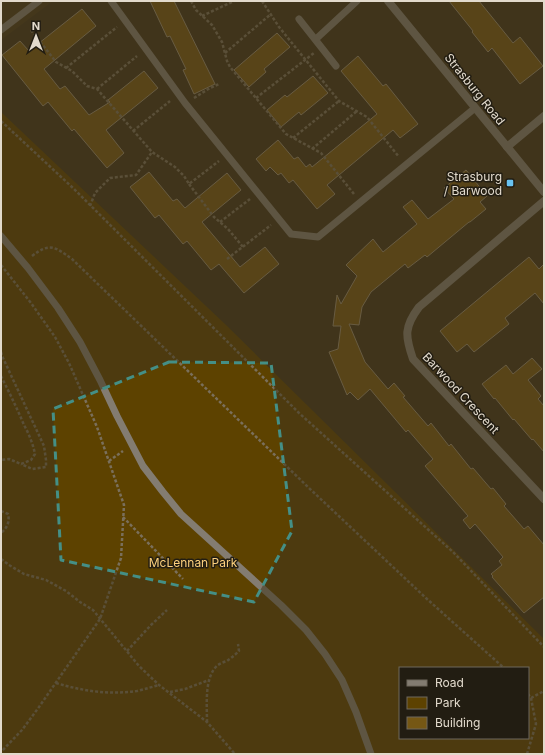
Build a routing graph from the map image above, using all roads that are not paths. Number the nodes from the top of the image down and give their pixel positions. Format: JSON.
{"nodes":[{"id":1,"x":39,"y":1,"type":"edge"},
{"id":2,"x":111,"y":1,"type":"edge"},
{"id":3,"x":357,"y":1,"type":"edge"},
{"id":4,"x":388,"y":1,"type":"edge"},
{"id":5,"x":299,"y":19,"type":"dead end"},
{"id":6,"x":1,"y":30,"type":"edge"},
{"id":7,"x":316,"y":39,"type":"junction"},
{"id":8,"x":336,"y":66,"type":"dead end"},
{"id":9,"x":475,"y":108,"type":"junction"},
{"id":10,"x":544,"y":116,"type":"edge"},
{"id":11,"x":507,"y":147,"type":"junction"},
{"id":12,"x":544,"y":192,"type":"edge"},
{"id":13,"x":544,"y":201,"type":"edge"},
{"id":14,"x":1,"y":236,"type":"edge"},
{"id":15,"x":544,"y":499,"type":"edge"},
{"id":16,"x":371,"y":754,"type":"edge"}],
"edges":[{"from":1,"to":6,"type":"lane"},
{"from":2,"to":9,"type":"lane"},
{"from":3,"to":7,"type":"lane"},
{"from":4,"to":9,"type":"street","name":"Strasburg Road"},
{"from":5,"to":7,"type":"lane"},
{"from":7,"to":8,"type":"lane"},
{"from":9,"to":11,"type":"street","name":"Strasburg Road"},
{"from":10,"to":11,"type":"street"},
{"from":11,"to":12,"type":"street","name":"Strasburg Road"},
{"from":13,"to":15,"type":"street","name":"Barwood Crescent"},
{"from":14,"to":16,"type":"lane"}]}
